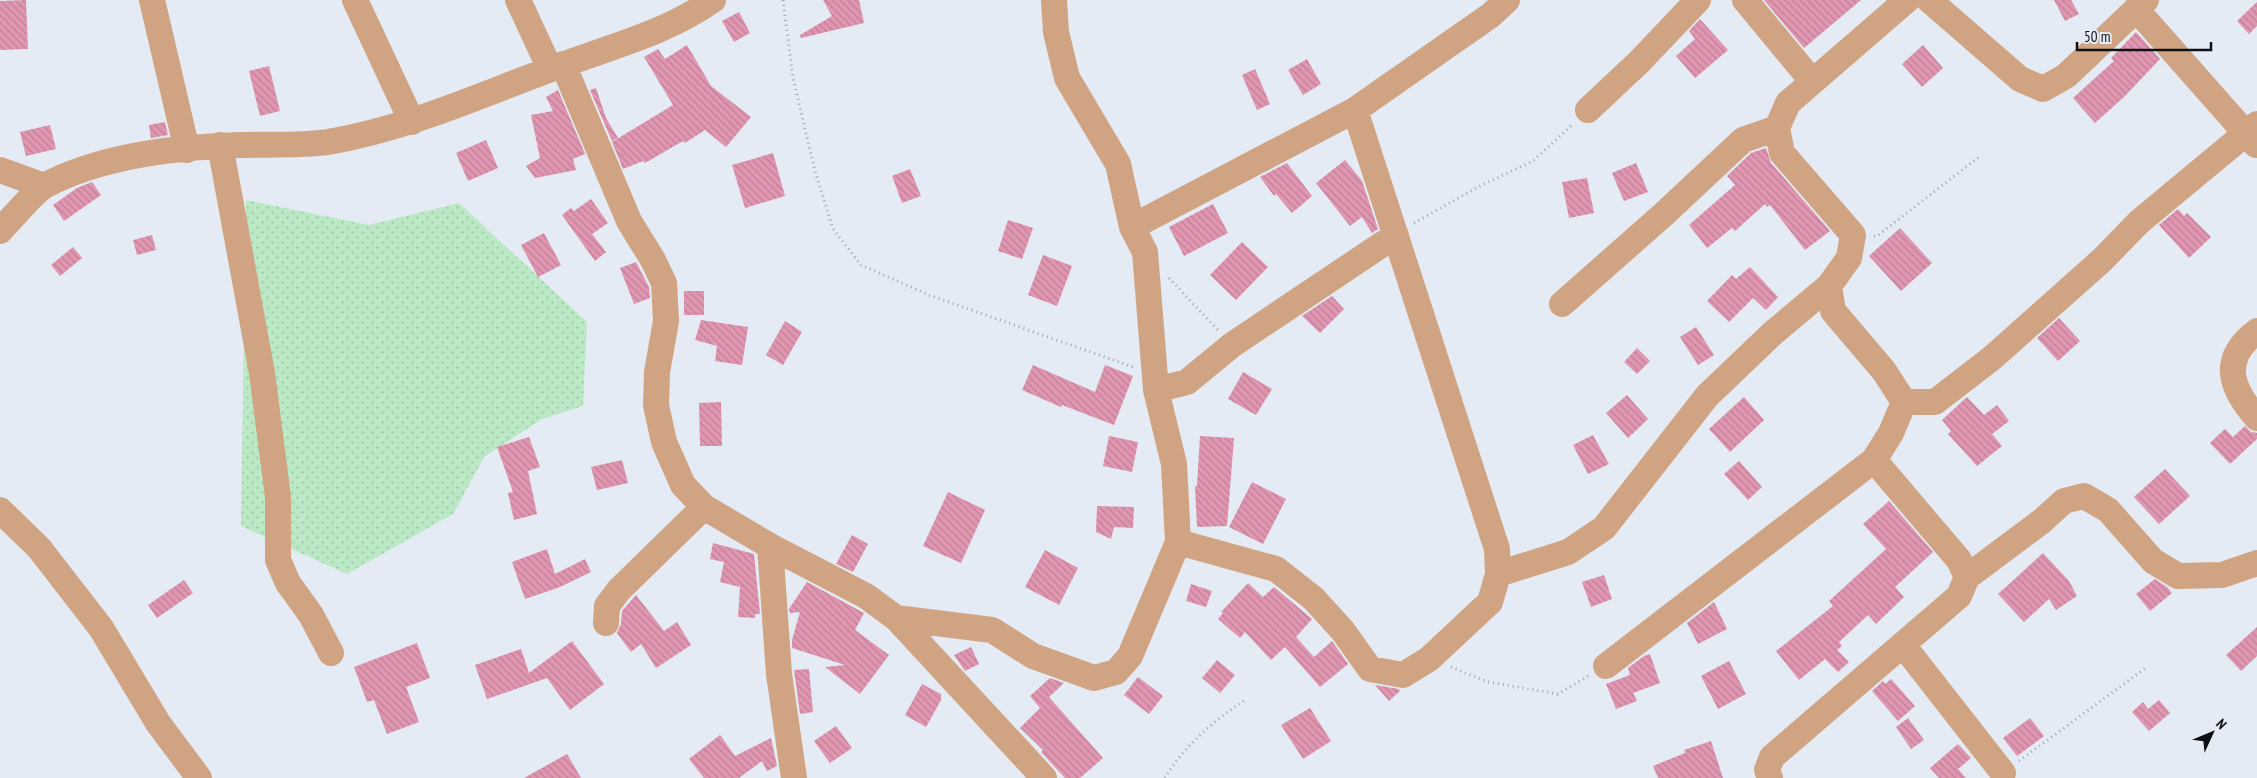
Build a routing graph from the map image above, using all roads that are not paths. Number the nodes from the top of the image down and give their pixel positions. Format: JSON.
{"nodes":[{"id":1,"x":152,"y":0,"type":"edge"},
{"id":2,"x":355,"y":0,"type":"edge"},
{"id":3,"x":518,"y":0,"type":"edge"},
{"id":4,"x":1054,"y":0,"type":"edge"},
{"id":5,"x":1507,"y":0,"type":"edge"},
{"id":6,"x":1698,"y":0,"type":"edge"},
{"id":7,"x":1744,"y":0,"type":"edge"},
{"id":8,"x":1907,"y":0,"type":"edge"},
{"id":9,"x":1929,"y":0,"type":"edge"},
{"id":10,"x":699,"y":4,"type":"edge"},
{"id":11,"x":2141,"y":5,"type":"edge"},
{"id":12,"x":557,"y":67,"type":"junction"},
{"id":13,"x":1812,"y":81,"type":"junction"},
{"id":14,"x":1355,"y":110,"type":"junction"},
{"id":15,"x":1588,"y":110,"type":"road end"},
{"id":16,"x":412,"y":122,"type":"junction"},
{"id":17,"x":1777,"y":128,"type":"junction"},
{"id":18,"x":2253,"y":134,"type":"edge"},
{"id":19,"x":220,"y":145,"type":"junction"},
{"id":20,"x":187,"y":150,"type":"junction"},
{"id":21,"x":0,"y":170,"type":"edge"},
{"id":22,"x":44,"y":186,"type":"junction"},
{"id":23,"x":1132,"y":228,"type":"junction"},
{"id":24,"x":0,"y":231,"type":"edge"},
{"id":25,"x":1396,"y":235,"type":"junction"},
{"id":26,"x":1829,"y":286,"type":"junction"},
{"id":27,"x":1562,"y":304,"type":"dead end"},
{"id":28,"x":2257,"y":331,"type":"edge"},
{"id":29,"x":1155,"y":380,"type":"junction"},
{"id":30,"x":1904,"y":402,"type":"junction"},
{"id":31,"x":2257,"y":418,"type":"edge"},
{"id":32,"x":1874,"y":460,"type":"junction"},
{"id":33,"x":704,"y":507,"type":"junction"},
{"id":34,"x":0,"y":510,"type":"edge"},
{"id":35,"x":1178,"y":542,"type":"junction"},
{"id":36,"x":770,"y":546,"type":"junction"},
{"id":37,"x":2257,"y":563,"type":"edge"},
{"id":38,"x":1498,"y":574,"type":"junction"},
{"id":39,"x":1967,"y":577,"type":"junction"},
{"id":40,"x":896,"y":618,"type":"junction"},
{"id":41,"x":606,"y":623,"type":"dead end"},
{"id":42,"x":1903,"y":645,"type":"junction"},
{"id":43,"x":331,"y":653,"type":"dead end"},
{"id":44,"x":1606,"y":666,"type":"road end"},
{"id":45,"x":2003,"y":773,"type":"road end"},
{"id":46,"x":199,"y":778,"type":"edge"},
{"id":47,"x":794,"y":778,"type":"edge"},
{"id":48,"x":1044,"y":778,"type":"edge"},
{"id":49,"x":1770,"y":778,"type":"edge"}],
"edges":[{"from":1,"to":20,"type":"street"},
{"from":2,"to":16,"type":"street"},
{"from":3,"to":12,"type":"street"},
{"from":4,"to":23,"type":"street"},
{"from":5,"to":14,"type":"street"},
{"from":6,"to":15,"type":"street"},
{"from":7,"to":13,"type":"street"},
{"from":8,"to":13,"type":"street"},
{"from":9,"to":11,"type":"street"},
{"from":10,"to":12,"type":"street"},
{"from":11,"to":18,"type":"street"},
{"from":12,"to":16,"type":"street"},
{"from":12,"to":33,"type":"street"},
{"from":13,"to":17,"type":"street"},
{"from":14,"to":23,"type":"street"},
{"from":14,"to":25,"type":"street"},
{"from":16,"to":19,"type":"street"},
{"from":17,"to":26,"type":"street"},
{"from":17,"to":27,"type":"street"},
{"from":18,"to":30,"type":"street"},
{"from":19,"to":20,"type":"street"},
{"from":19,"to":43,"type":"street"},
{"from":20,"to":22,"type":"street"},
{"from":21,"to":22,"type":"street"},
{"from":22,"to":24,"type":"street"},
{"from":23,"to":29,"type":"street"},
{"from":25,"to":29,"type":"street"},
{"from":25,"to":38,"type":"street"},
{"from":26,"to":30,"type":"street"},
{"from":26,"to":38,"type":"street"},
{"from":28,"to":31,"type":"street"},
{"from":29,"to":35,"type":"street"},
{"from":30,"to":32,"type":"street"},
{"from":32,"to":39,"type":"street"},
{"from":32,"to":44,"type":"street"},
{"from":33,"to":36,"type":"street"},
{"from":33,"to":41,"type":"street"},
{"from":34,"to":46,"type":"street"},
{"from":35,"to":38,"type":"street"},
{"from":35,"to":40,"type":"street"},
{"from":36,"to":40,"type":"street"},
{"from":36,"to":47,"type":"street"},
{"from":37,"to":39,"type":"street"},
{"from":39,"to":42,"type":"street"},
{"from":40,"to":48,"type":"street"},
{"from":42,"to":45,"type":"street"},
{"from":42,"to":49,"type":"street"}]}
